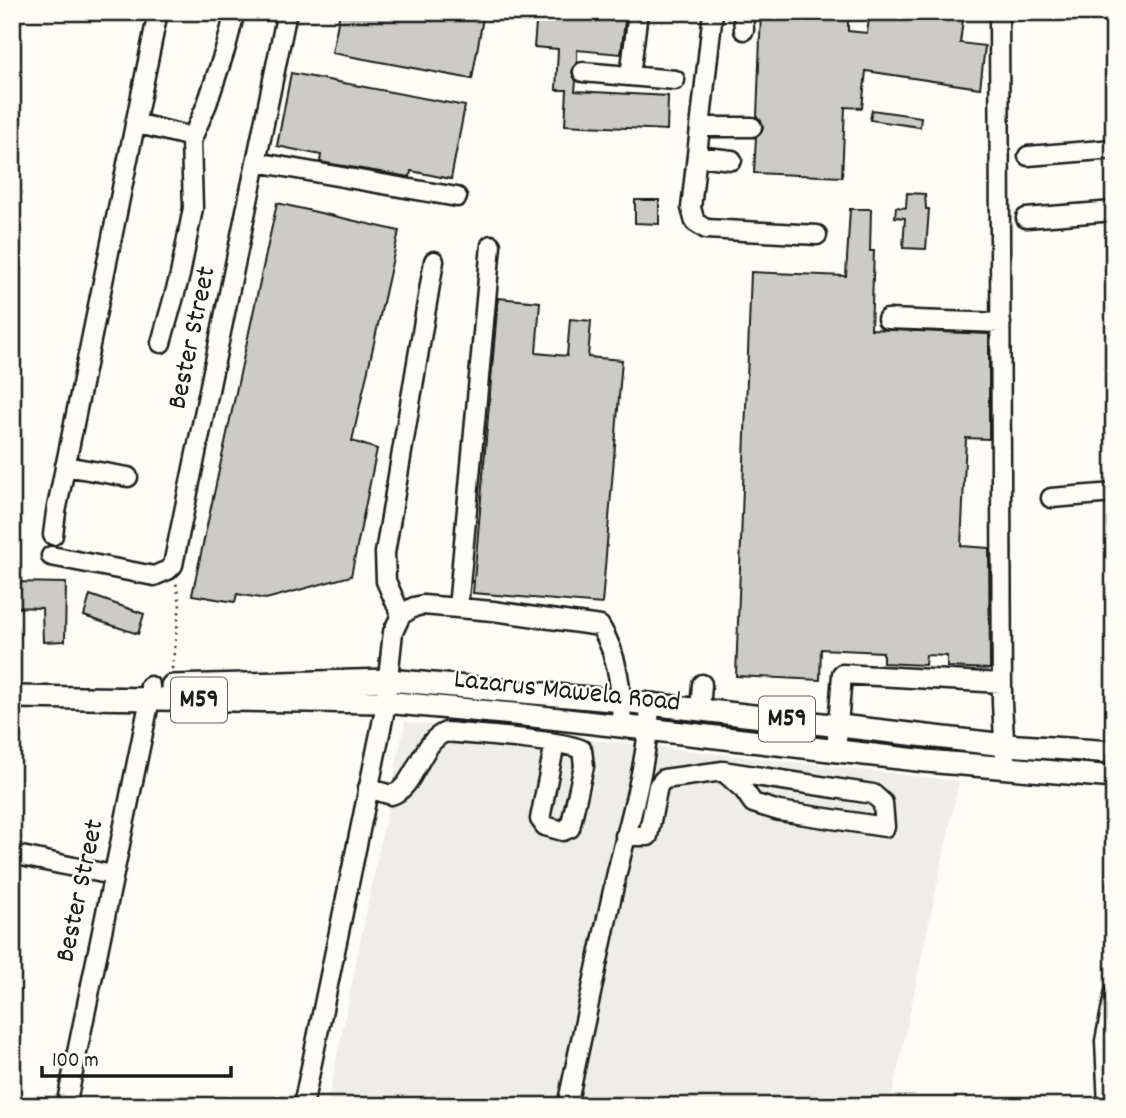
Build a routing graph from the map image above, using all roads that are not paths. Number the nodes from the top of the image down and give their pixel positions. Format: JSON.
{"nodes":[{"id":1,"x":158,"y":12,"type":"edge"},
{"id":2,"x":235,"y":12,"type":"edge"},
{"id":3,"x":287,"y":12,"type":"edge"},
{"id":4,"x":638,"y":12,"type":"edge"},
{"id":5,"x":713,"y":12,"type":"edge"},
{"id":6,"x":999,"y":12,"type":"edge"},
{"id":7,"x":583,"y":72,"type":"dead end"},
{"id":8,"x":629,"y":76,"type":"junction"},
{"id":9,"x":676,"y":80,"type":"dead end"},
{"id":10,"x":135,"y":123,"type":"junction"},
{"id":11,"x":700,"y":127,"type":"junction"},
{"id":12,"x":752,"y":127,"type":"dead end"},
{"id":13,"x":192,"y":137,"type":"junction"},
{"id":14,"x":1114,"y":149,"type":"edge"},
{"id":15,"x":697,"y":156,"type":"junction"},
{"id":16,"x":1027,"y":156,"type":"dead end"},
{"id":17,"x":732,"y":160,"type":"dead end"},
{"id":18,"x":256,"y":162,"type":"junction"},
{"id":19,"x":457,"y":197,"type":"dead end"},
{"id":20,"x":1114,"y":211,"type":"edge"},
{"id":21,"x":1026,"y":218,"type":"dead end"},
{"id":22,"x":817,"y":235,"type":"dead end"},
{"id":23,"x":491,"y":245,"type":"dead end"},
{"id":24,"x":434,"y":261,"type":"dead end"},
{"id":25,"x":887,"y":319,"type":"dead end"},
{"id":26,"x":1001,"y":323,"type":"junction"},
{"id":27,"x":161,"y":343,"type":"dead end"},
{"id":28,"x":65,"y":467,"type":"junction"},
{"id":29,"x":128,"y":477,"type":"dead end"},
{"id":30,"x":1114,"y":493,"type":"edge"},
{"id":31,"x":1051,"y":498,"type":"dead end"},
{"id":32,"x":53,"y":535,"type":"dead end"},
{"id":33,"x":51,"y":556,"type":"dead end"},
{"id":34,"x":458,"y":608,"type":"junction"},
{"id":35,"x":401,"y":615,"type":"junction"},
{"id":36,"x":388,"y":680,"type":"junction"},
{"id":37,"x":1002,"y":682,"type":"junction"},
{"id":38,"x":702,"y":684,"type":"dead end"},
{"id":39,"x":12,"y":687,"type":"edge"},
{"id":40,"x":156,"y":691,"type":"junction"},
{"id":41,"x":12,"y":698,"type":"edge"},
{"id":42,"x":622,"y":701,"type":"junction"},
{"id":43,"x":385,"y":702,"type":"junction"},
{"id":44,"x":650,"y":704,"type":"junction"},
{"id":45,"x":700,"y":710,"type":"junction"},
{"id":46,"x":839,"y":726,"type":"junction"},
{"id":47,"x":621,"y":727,"type":"junction"},
{"id":48,"x":649,"y":730,"type":"junction"},
{"id":49,"x":555,"y":743,"type":"junction"},
{"id":50,"x":1005,"y":745,"type":"junction"},
{"id":51,"x":836,"y":752,"type":"junction"},
{"id":52,"x":1114,"y":752,"type":"edge"},
{"id":53,"x":1005,"y":769,"type":"junction"},
{"id":54,"x":723,"y":771,"type":"junction"},
{"id":55,"x":1114,"y":777,"type":"edge"},
{"id":56,"x":368,"y":788,"type":"junction"},
{"id":57,"x":625,"y":836,"type":"junction"},
{"id":58,"x":12,"y":854,"type":"edge"},
{"id":59,"x":112,"y":875,"type":"junction"},
{"id":60,"x":1114,"y":995,"type":"edge"},
{"id":61,"x":66,"y":1106,"type":"edge"},
{"id":62,"x":303,"y":1106,"type":"edge"},
{"id":63,"x":567,"y":1106,"type":"edge"},
{"id":64,"x":1108,"y":1106,"type":"edge"}],
"edges":[{"from":1,"to":10,"type":"street"},
{"from":2,"to":13,"type":"street"},
{"from":3,"to":18,"type":"street","name":"Bester Street"},
{"from":4,"to":8,"type":"street"},
{"from":5,"to":11,"type":"street"},
{"from":6,"to":26,"type":"street"},
{"from":7,"to":8,"type":"street"},
{"from":8,"to":9,"type":"street"},
{"from":10,"to":13,"type":"street"},
{"from":10,"to":28,"type":"street"},
{"from":11,"to":12,"type":"street"},
{"from":11,"to":15,"type":"street"},
{"from":13,"to":27,"type":"street"},
{"from":14,"to":16,"type":"street"},
{"from":15,"to":17,"type":"street"},
{"from":15,"to":22,"type":"street"},
{"from":18,"to":19,"type":"street"},
{"from":18,"to":33,"type":"street","name":"Bester Street"},
{"from":20,"to":21,"type":"street"},
{"from":23,"to":34,"type":"street"},
{"from":24,"to":35,"type":"street"},
{"from":25,"to":26,"type":"street"},
{"from":26,"to":37,"type":"street"},
{"from":28,"to":29,"type":"street"},
{"from":28,"to":32,"type":"street"},
{"from":30,"to":31,"type":"street"},
{"from":34,"to":35,"type":"street"},
{"from":34,"to":42,"type":"street"},
{"from":35,"to":36,"type":"street"},
{"from":36,"to":40,"type":"main road","name":"Lazarus Mawela Road","number":"M59"},
{"from":36,"to":42,"type":"main road","name":"Lazarus Mawela Road","number":"M59"},
{"from":36,"to":43,"type":"street"},
{"from":37,"to":46,"type":"street"},
{"from":37,"to":50,"type":"street"},
{"from":38,"to":45,"type":"street"},
{"from":39,"to":40,"type":"main road","name":"Lazarus Mawela Road","number":"M59"},
{"from":40,"to":41,"type":"main road","name":"Lazarus Mawela Road","number":"M59"},
{"from":40,"to":43,"type":"main road","name":"Lazarus Mawela Road","number":"M59"},
{"from":40,"to":59,"type":"street","name":"Bester Street"},
{"from":42,"to":44,"type":"main road","name":"Lazarus Mawela Road","number":"M59"},
{"from":42,"to":47,"type":"street"},
{"from":43,"to":47,"type":"main road","name":"Lazarus Mawela Road","number":"M59"},
{"from":43,"to":56,"type":"street"},
{"from":44,"to":45,"type":"main road","name":"Lazarus Mawela Road","number":"M59"},
{"from":44,"to":48,"type":"street"},
{"from":45,"to":46,"type":"main road","name":"Lazarus Mawela Road","number":"M59"},
{"from":46,"to":50,"type":"main road","name":"Lazarus Mawela Road","number":"M59"},
{"from":46,"to":51,"type":"street"},
{"from":47,"to":48,"type":"main road","name":"Lazarus Mawela Road","number":"M59"},
{"from":48,"to":51,"type":"main road","name":"Lazarus Mawela Road","number":"M59"},
{"from":48,"to":57,"type":"street"},
{"from":49,"to":49,"type":"street"},
{"from":49,"to":56,"type":"street"},
{"from":50,"to":52,"type":"main road","name":"Lazarus Mawela Road","number":"M59"},
{"from":50,"to":53,"type":"street"},
{"from":51,"to":53,"type":"main road","name":"Lazarus Mawela Road","number":"M59"},
{"from":53,"to":55,"type":"main road","name":"Lazarus Mawela Road","number":"M59"},
{"from":54,"to":54,"type":"street"},
{"from":54,"to":57,"type":"street"},
{"from":56,"to":62,"type":"street"},
{"from":57,"to":63,"type":"street"},
{"from":58,"to":59,"type":"street"},
{"from":59,"to":61,"type":"street","name":"Bester Street"},
{"from":60,"to":64,"type":"street"}]}
